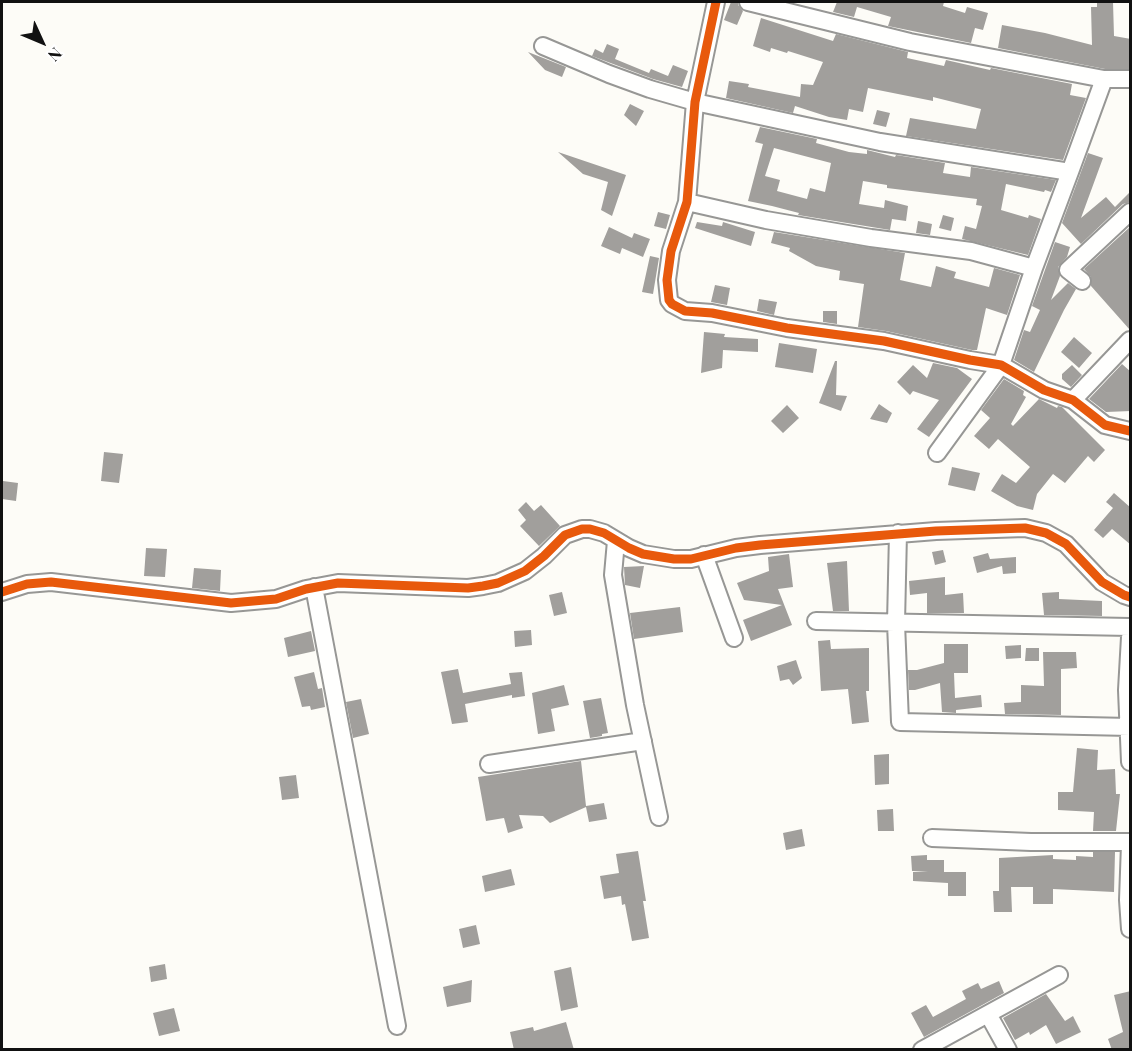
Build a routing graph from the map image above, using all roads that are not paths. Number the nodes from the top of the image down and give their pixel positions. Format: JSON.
{"nodes":[{"id":1,"x":716,"y":2,"type":"edge"},
{"id":2,"x":748,"y":2,"type":"edge"},
{"id":3,"x":543,"y":46,"type":"dead end"},
{"id":4,"x":1131,"y":79,"type":"edge"},
{"id":5,"x":1104,"y":80,"type":"junction"},
{"id":6,"x":695,"y":102,"type":"junction"},
{"id":7,"x":1070,"y":172,"type":"junction"},
{"id":8,"x":687,"y":201,"type":"junction"},
{"id":9,"x":1131,"y":212,"type":"edge"},
{"id":10,"x":1034,"y":268,"type":"junction"},
{"id":11,"x":1082,"y":280,"type":"dead end"},
{"id":12,"x":1131,"y":340,"type":"edge"},
{"id":13,"x":1000,"y":365,"type":"junction"},
{"id":14,"x":1073,"y":400,"type":"junction"},
{"id":15,"x":1131,"y":431,"type":"edge"},
{"id":16,"x":937,"y":453,"type":"dead end"},
{"id":17,"x":898,"y":533,"type":"junction"},
{"id":18,"x":616,"y":541,"type":"junction"},
{"id":19,"x":704,"y":555,"type":"junction"},
{"id":20,"x":314,"y":587,"type":"junction"},
{"id":21,"x":2,"y":592,"type":"edge"},
{"id":22,"x":1131,"y":597,"type":"edge"},
{"id":23,"x":816,"y":621,"type":"dead end"},
{"id":24,"x":896,"y":622,"type":"junction"},
{"id":25,"x":1131,"y":627,"type":"edge"},
{"id":26,"x":1131,"y":637,"type":"edge"},
{"id":27,"x":734,"y":638,"type":"dead end"},
{"id":28,"x":1130,"y":727,"type":"edge"},
{"id":29,"x":643,"y":741,"type":"junction"},
{"id":30,"x":1131,"y":762,"type":"edge"},
{"id":31,"x":489,"y":764,"type":"dead end"},
{"id":32,"x":659,"y":817,"type":"dead end"},
{"id":33,"x":932,"y":838,"type":"dead end"},
{"id":34,"x":1131,"y":843,"type":"edge"},
{"id":35,"x":1131,"y":929,"type":"edge"},
{"id":36,"x":1059,"y":975,"type":"dead end"},
{"id":37,"x":988,"y":1014,"type":"junction"},
{"id":38,"x":397,"y":1026,"type":"dead end"},
{"id":39,"x":922,"y":1050,"type":"edge"},
{"id":40,"x":1008,"y":1050,"type":"edge"}],
"edges":[{"from":1,"to":6,"type":"street"},
{"from":2,"to":5,"type":"street"},
{"from":3,"to":6,"type":"street"},
{"from":4,"to":5,"type":"street"},
{"from":5,"to":7,"type":"street"},
{"from":6,"to":7,"type":"street"},
{"from":6,"to":8,"type":"street"},
{"from":7,"to":10,"type":"street"},
{"from":8,"to":10,"type":"street"},
{"from":8,"to":13,"type":"street"},
{"from":9,"to":11,"type":"street"},
{"from":10,"to":13,"type":"street"},
{"from":12,"to":14,"type":"street"},
{"from":13,"to":14,"type":"street"},
{"from":13,"to":16,"type":"street"},
{"from":14,"to":15,"type":"street"},
{"from":17,"to":19,"type":"street"},
{"from":17,"to":22,"type":"street"},
{"from":17,"to":24,"type":"street"},
{"from":18,"to":19,"type":"street"},
{"from":18,"to":20,"type":"street"},
{"from":18,"to":29,"type":"street"},
{"from":19,"to":27,"type":"street"},
{"from":20,"to":21,"type":"street"},
{"from":20,"to":38,"type":"street"},
{"from":23,"to":24,"type":"street"},
{"from":24,"to":25,"type":"street"},
{"from":24,"to":28,"type":"street"},
{"from":26,"to":28,"type":"street"},
{"from":28,"to":30,"type":"street"},
{"from":29,"to":31,"type":"street"},
{"from":29,"to":32,"type":"street"},
{"from":33,"to":34,"type":"street"},
{"from":34,"to":35,"type":"street"},
{"from":36,"to":37,"type":"street"},
{"from":37,"to":39,"type":"street"},
{"from":37,"to":40,"type":"street"}]}
